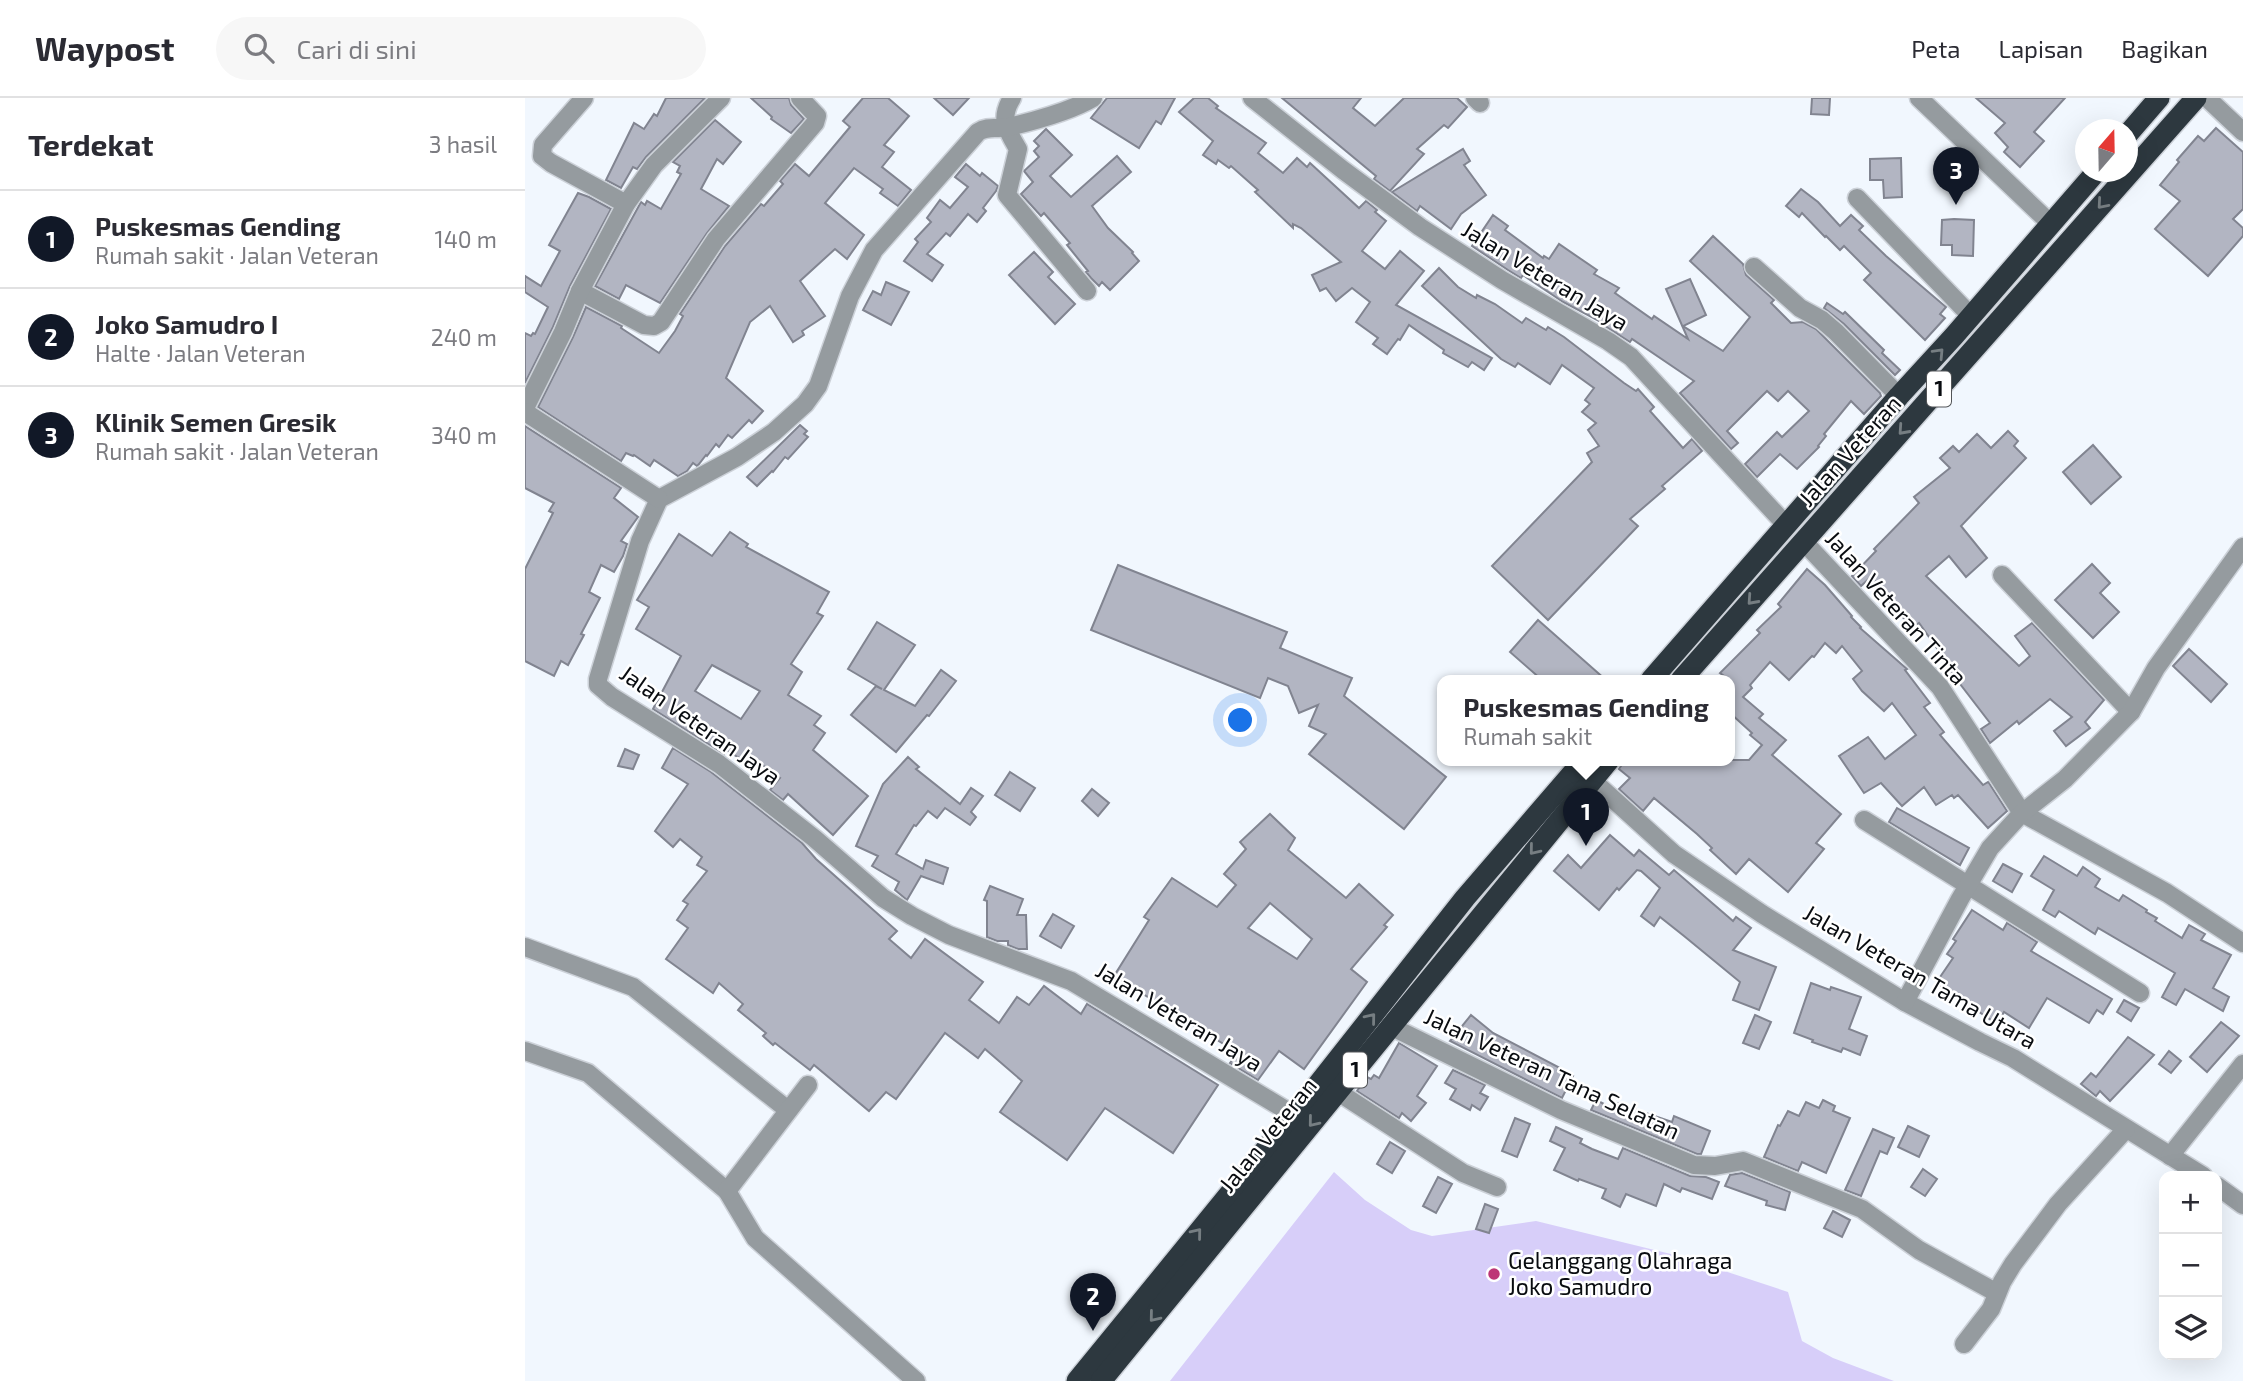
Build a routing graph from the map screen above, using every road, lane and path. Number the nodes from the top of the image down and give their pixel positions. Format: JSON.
{"nodes":[{"id":1,"x":584,"y":98,"type":"edge"},
{"id":2,"x":721,"y":98,"type":"edge"},
{"id":3,"x":800,"y":98,"type":"edge"},
{"id":4,"x":1012,"y":98,"type":"edge"},
{"id":5,"x":1252,"y":98,"type":"edge"},
{"id":6,"x":1919,"y":98,"type":"edge"},
{"id":7,"x":2159,"y":98,"type":"edge"},
{"id":8,"x":2196,"y":98,"type":"edge"},
{"id":9,"x":2207,"y":98,"type":"edge"},
{"id":10,"x":1080,"y":101,"type":"edge"},
{"id":11,"x":2138,"y":122,"type":"edge"},
{"id":12,"x":1006,"y":128,"type":"junction"},
{"id":13,"x":2243,"y":132,"type":"edge"},
{"id":14,"x":2087,"y":182,"type":"edge"},
{"id":15,"x":1857,"y":198,"type":"dead end"},
{"id":16,"x":626,"y":204,"type":"junction"},
{"id":17,"x":2051,"y":224,"type":"junction"},
{"id":18,"x":1754,"y":267,"type":"dead end"},
{"id":19,"x":580,"y":291,"type":"junction"},
{"id":20,"x":1087,"y":291,"type":"dead end"},
{"id":21,"x":1971,"y":316,"type":"junction"},
{"id":22,"x":1899,"y":396,"type":"junction"},
{"id":23,"x":525,"y":410,"type":"edge"},
{"id":24,"x":659,"y":499,"type":"junction"},
{"id":25,"x":1786,"y":525,"type":"junction"},
{"id":26,"x":1804,"y":542,"type":"junction"},
{"id":27,"x":2242,"y":552,"type":"edge"},
{"id":28,"x":2002,"y":575,"type":"dead end"},
{"id":29,"x":1655,"y":675,"type":"edge"},
{"id":30,"x":1685,"y":675,"type":"edge"},
{"id":31,"x":2131,"y":712,"type":"junction"},
{"id":32,"x":1588,"y":770,"type":"edge"},
{"id":33,"x":2021,"y":813,"type":"junction"},
{"id":34,"x":1864,"y":820,"type":"dead end"},
{"id":35,"x":1968,"y":886,"type":"junction"},
{"id":36,"x":2243,"y":943,"type":"edge"},
{"id":37,"x":525,"y":947,"type":"edge"},
{"id":38,"x":2140,"y":993,"type":"dead end"},
{"id":39,"x":1905,"y":1002,"type":"junction"},
{"id":40,"x":1390,"y":1026,"type":"junction"},
{"id":41,"x":525,"y":1051,"type":"edge"},
{"id":42,"x":2243,"y":1064,"type":"edge"},
{"id":43,"x":808,"y":1085,"type":"dead end"},
{"id":44,"x":1338,"y":1092,"type":"junction"},
{"id":45,"x":788,"y":1110,"type":"junction"},
{"id":46,"x":1294,"y":1115,"type":"junction"},
{"id":47,"x":2126,"y":1129,"type":"junction"},
{"id":48,"x":2170,"y":1156,"type":"junction"},
{"id":49,"x":2195,"y":1171,"type":"edge"},
{"id":50,"x":1497,"y":1187,"type":"dead end"},
{"id":51,"x":2222,"y":1190,"type":"edge"},
{"id":52,"x":727,"y":1191,"type":"junction"},
{"id":53,"x":2243,"y":1205,"type":"edge"},
{"id":54,"x":1176,"y":1275,"type":"junction"},
{"id":55,"x":1997,"y":1293,"type":"junction"},
{"id":56,"x":1964,"y":1344,"type":"dead end"},
{"id":57,"x":916,"y":1381,"type":"edge"},
{"id":58,"x":1077,"y":1381,"type":"edge"},
{"id":59,"x":1101,"y":1381,"type":"edge"}],
"edges":[{"from":1,"to":16,"type":"street"},
{"from":2,"to":16,"type":"street"},
{"from":3,"to":19,"type":"street"},
{"from":4,"to":12,"type":"street"},
{"from":5,"to":25,"type":"street","name":"Jalan Veteran Jaya"},
{"from":6,"to":17,"type":"street"},
{"from":7,"to":11,"type":"highway"},
{"from":8,"to":26,"type":"highway","name":"Jalan Veteran","number":"1","one_way":true},
{"from":9,"to":13,"type":"street"},
{"from":10,"to":12,"type":"street"},
{"from":12,"to":20,"type":"street"},
{"from":12,"to":24,"type":"street"},
{"from":14,"to":17,"type":"highway","name":"Jalan Veteran","number":"1"},
{"from":15,"to":21,"type":"street"},
{"from":16,"to":19,"type":"street"},
{"from":17,"to":21,"type":"highway","name":"Jalan Veteran","number":"1"},
{"from":18,"to":22,"type":"street"},
{"from":19,"to":23,"type":"street"},
{"from":22,"to":21,"type":"highway","name":"Jalan Veteran","number":"1","one_way":true},
{"from":22,"to":25,"type":"highway","name":"Jalan Veteran","number":"1"},
{"from":23,"to":24,"type":"street"},
{"from":24,"to":46,"type":"street","name":"Jalan Veteran Jaya"},
{"from":25,"to":29,"type":"highway","name":"Jalan Veteran","number":"1"},
{"from":26,"to":30,"type":"highway","name":"Jalan Veteran","number":"1","one_way":true},
{"from":26,"to":33,"type":"street","name":"Jalan Veteran Tinta"},
{"from":27,"to":31,"type":"street"},
{"from":28,"to":31,"type":"street"},
{"from":31,"to":33,"type":"street"},
{"from":32,"to":39,"type":"street","name":"Jalan Veteran Tama Utara"},
{"from":32,"to":40,"type":"highway","name":"Jalan Veteran","number":"1","one_way":true},
{"from":46,"to":32,"type":"highway","name":"Jalan Veteran","number":"1","one_way":true},
{"from":33,"to":35,"type":"street"},
{"from":33,"to":36,"type":"street"},
{"from":34,"to":35,"type":"street"},
{"from":35,"to":38,"type":"street"},
{"from":35,"to":39,"type":"street"},
{"from":37,"to":45,"type":"street"},
{"from":39,"to":47,"type":"street","name":"Jalan Veteran Tama Utara"},
{"from":40,"to":44,"type":"highway","name":"Jalan Veteran","number":"1"},
{"from":40,"to":55,"type":"street","name":"Jalan Veteran Tana Selatan"},
{"from":41,"to":52,"type":"street"},
{"from":42,"to":48,"type":"street"},
{"from":43,"to":45,"type":"street"},
{"from":44,"to":50,"type":"street"},
{"from":44,"to":54,"type":"highway","name":"Jalan Veteran","number":"1","one_way":true},
{"from":45,"to":52,"type":"street"},
{"from":54,"to":46,"type":"highway","name":"Jalan Veteran","number":"1","one_way":true},
{"from":47,"to":48,"type":"street","name":"Jalan Veteran Tama Utara"},
{"from":47,"to":55,"type":"street"},
{"from":48,"to":49,"type":"street","name":"Jalan Veteran Tama Utara"},
{"from":51,"to":53,"type":"street"},
{"from":52,"to":57,"type":"street"},
{"from":54,"to":58,"type":"highway","name":"Jalan Veteran","number":"1"},
{"from":54,"to":59,"type":"highway","name":"Jalan Veteran","number":"1","one_way":true},
{"from":55,"to":56,"type":"street"}]}
